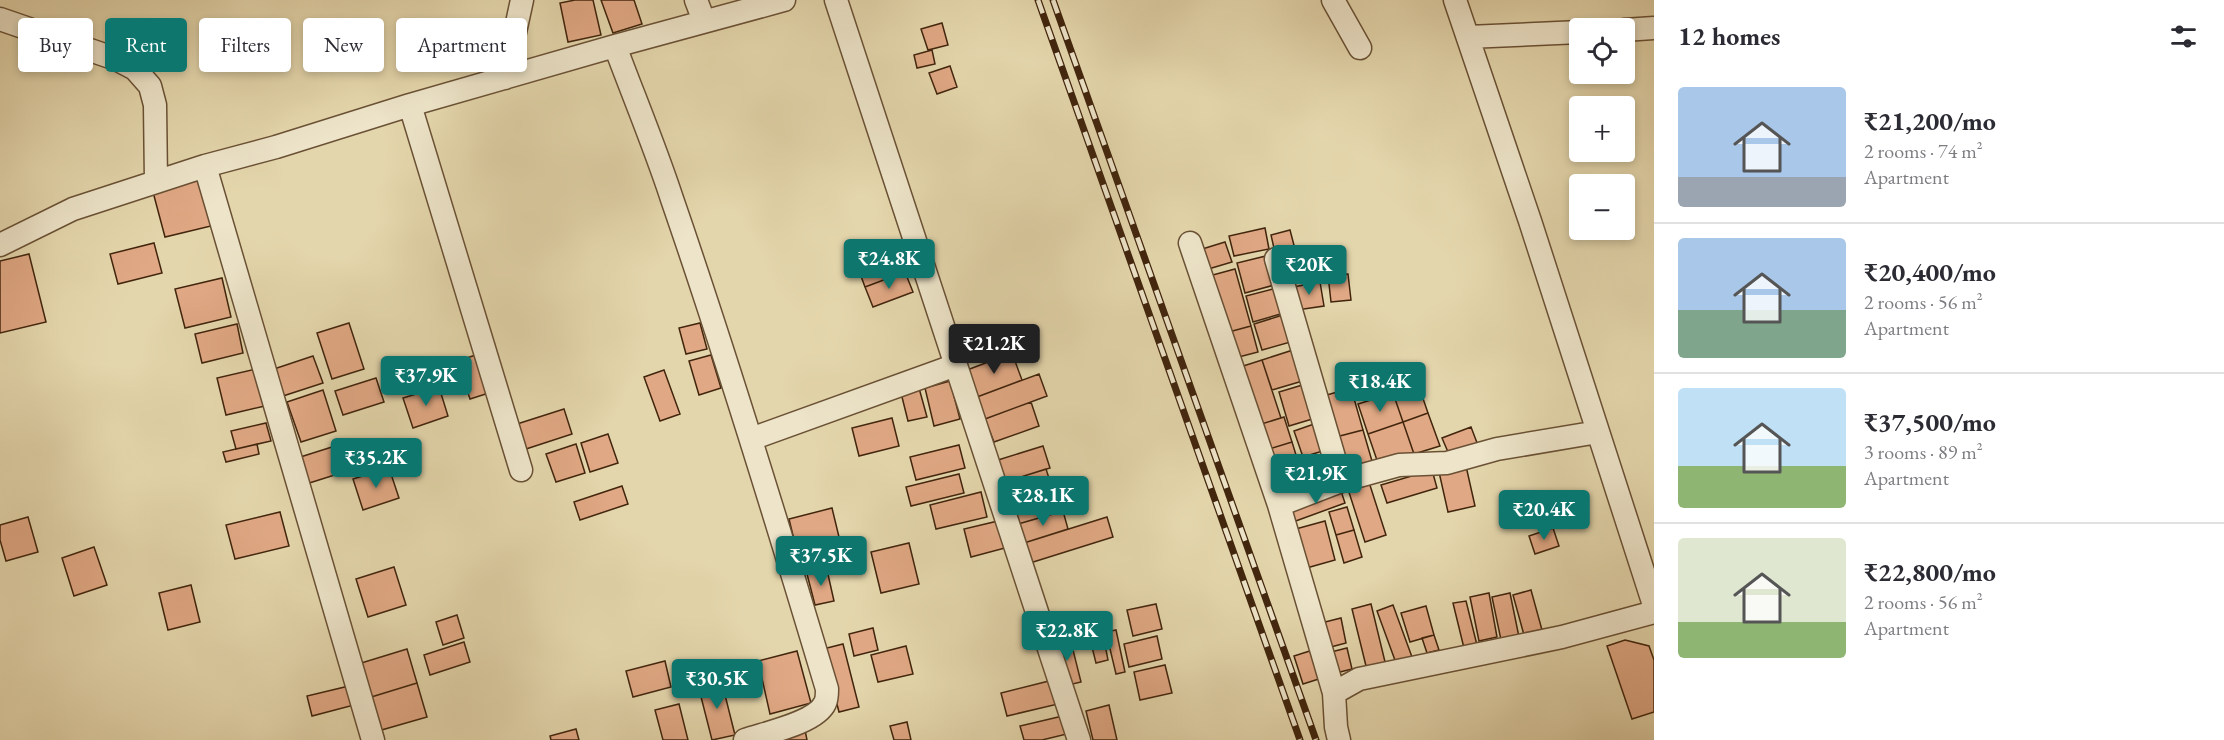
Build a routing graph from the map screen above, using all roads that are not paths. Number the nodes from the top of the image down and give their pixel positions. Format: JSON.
{"nodes":[{"id":1,"x":522,"y":0,"type":"edge"},
{"id":2,"x":696,"y":0,"type":"edge"},
{"id":3,"x":784,"y":0,"type":"edge"},
{"id":4,"x":836,"y":0,"type":"edge"},
{"id":5,"x":1333,"y":0,"type":"edge"},
{"id":6,"x":1455,"y":0,"type":"edge"},
{"id":7,"x":0,"y":19,"type":"edge"},
{"id":8,"x":705,"y":21,"type":"junction"},
{"id":9,"x":1654,"y":28,"type":"edge"},
{"id":10,"x":1635,"y":29,"type":"edge"},
{"id":11,"x":1569,"y":33,"type":"edge"},
{"id":12,"x":1468,"y":38,"type":"junction"},
{"id":13,"x":615,"y":46,"type":"junction"},
{"id":14,"x":1360,"y":48,"type":"dead end"},
{"id":15,"x":505,"y":78,"type":"junction"},
{"id":16,"x":410,"y":105,"type":"junction"},
{"id":17,"x":206,"y":166,"type":"junction"},
{"id":18,"x":156,"y":182,"type":"junction"},
{"id":19,"x":1190,"y":243,"type":"dead end"},
{"id":20,"x":0,"y":245,"type":"edge"},
{"id":21,"x":1276,"y":259,"type":"dead end"},
{"id":22,"x":956,"y":365,"type":"junction"},
{"id":23,"x":1598,"y":432,"type":"junction"},
{"id":24,"x":751,"y":439,"type":"junction"},
{"id":25,"x":521,"y":470,"type":"dead end"},
{"id":26,"x":1341,"y":481,"type":"junction"},
{"id":27,"x":1279,"y":505,"type":"junction"},
{"id":28,"x":1654,"y":605,"type":"edge"},
{"id":29,"x":1654,"y":612,"type":"edge"},
{"id":30,"x":1334,"y":693,"type":"junction"},
{"id":31,"x":373,"y":740,"type":"edge"},
{"id":32,"x":745,"y":740,"type":"edge"},
{"id":33,"x":1079,"y":740,"type":"edge"},
{"id":34,"x":1339,"y":740,"type":"edge"}],
"edges":[{"from":1,"to":15,"type":"street"},
{"from":2,"to":8,"type":"street"},
{"from":3,"to":8,"type":"street"},
{"from":4,"to":22,"type":"street"},
{"from":5,"to":14,"type":"street"},
{"from":6,"to":12,"type":"street"},
{"from":7,"to":18,"type":"street"},
{"from":8,"to":13,"type":"street"},
{"from":9,"to":10,"type":"street"},
{"from":11,"to":12,"type":"street"},
{"from":12,"to":23,"type":"street"},
{"from":13,"to":15,"type":"street"},
{"from":13,"to":24,"type":"street"},
{"from":15,"to":16,"type":"street"},
{"from":16,"to":17,"type":"street"},
{"from":16,"to":25,"type":"street"},
{"from":17,"to":18,"type":"street"},
{"from":17,"to":31,"type":"street"},
{"from":18,"to":20,"type":"street"},
{"from":19,"to":27,"type":"street"},
{"from":21,"to":26,"type":"street"},
{"from":22,"to":24,"type":"street"},
{"from":22,"to":33,"type":"street"},
{"from":23,"to":26,"type":"street"},
{"from":23,"to":28,"type":"street"},
{"from":24,"to":32,"type":"street"},
{"from":26,"to":27,"type":"street"},
{"from":27,"to":30,"type":"street"},
{"from":29,"to":30,"type":"street"},
{"from":30,"to":34,"type":"street"}]}
